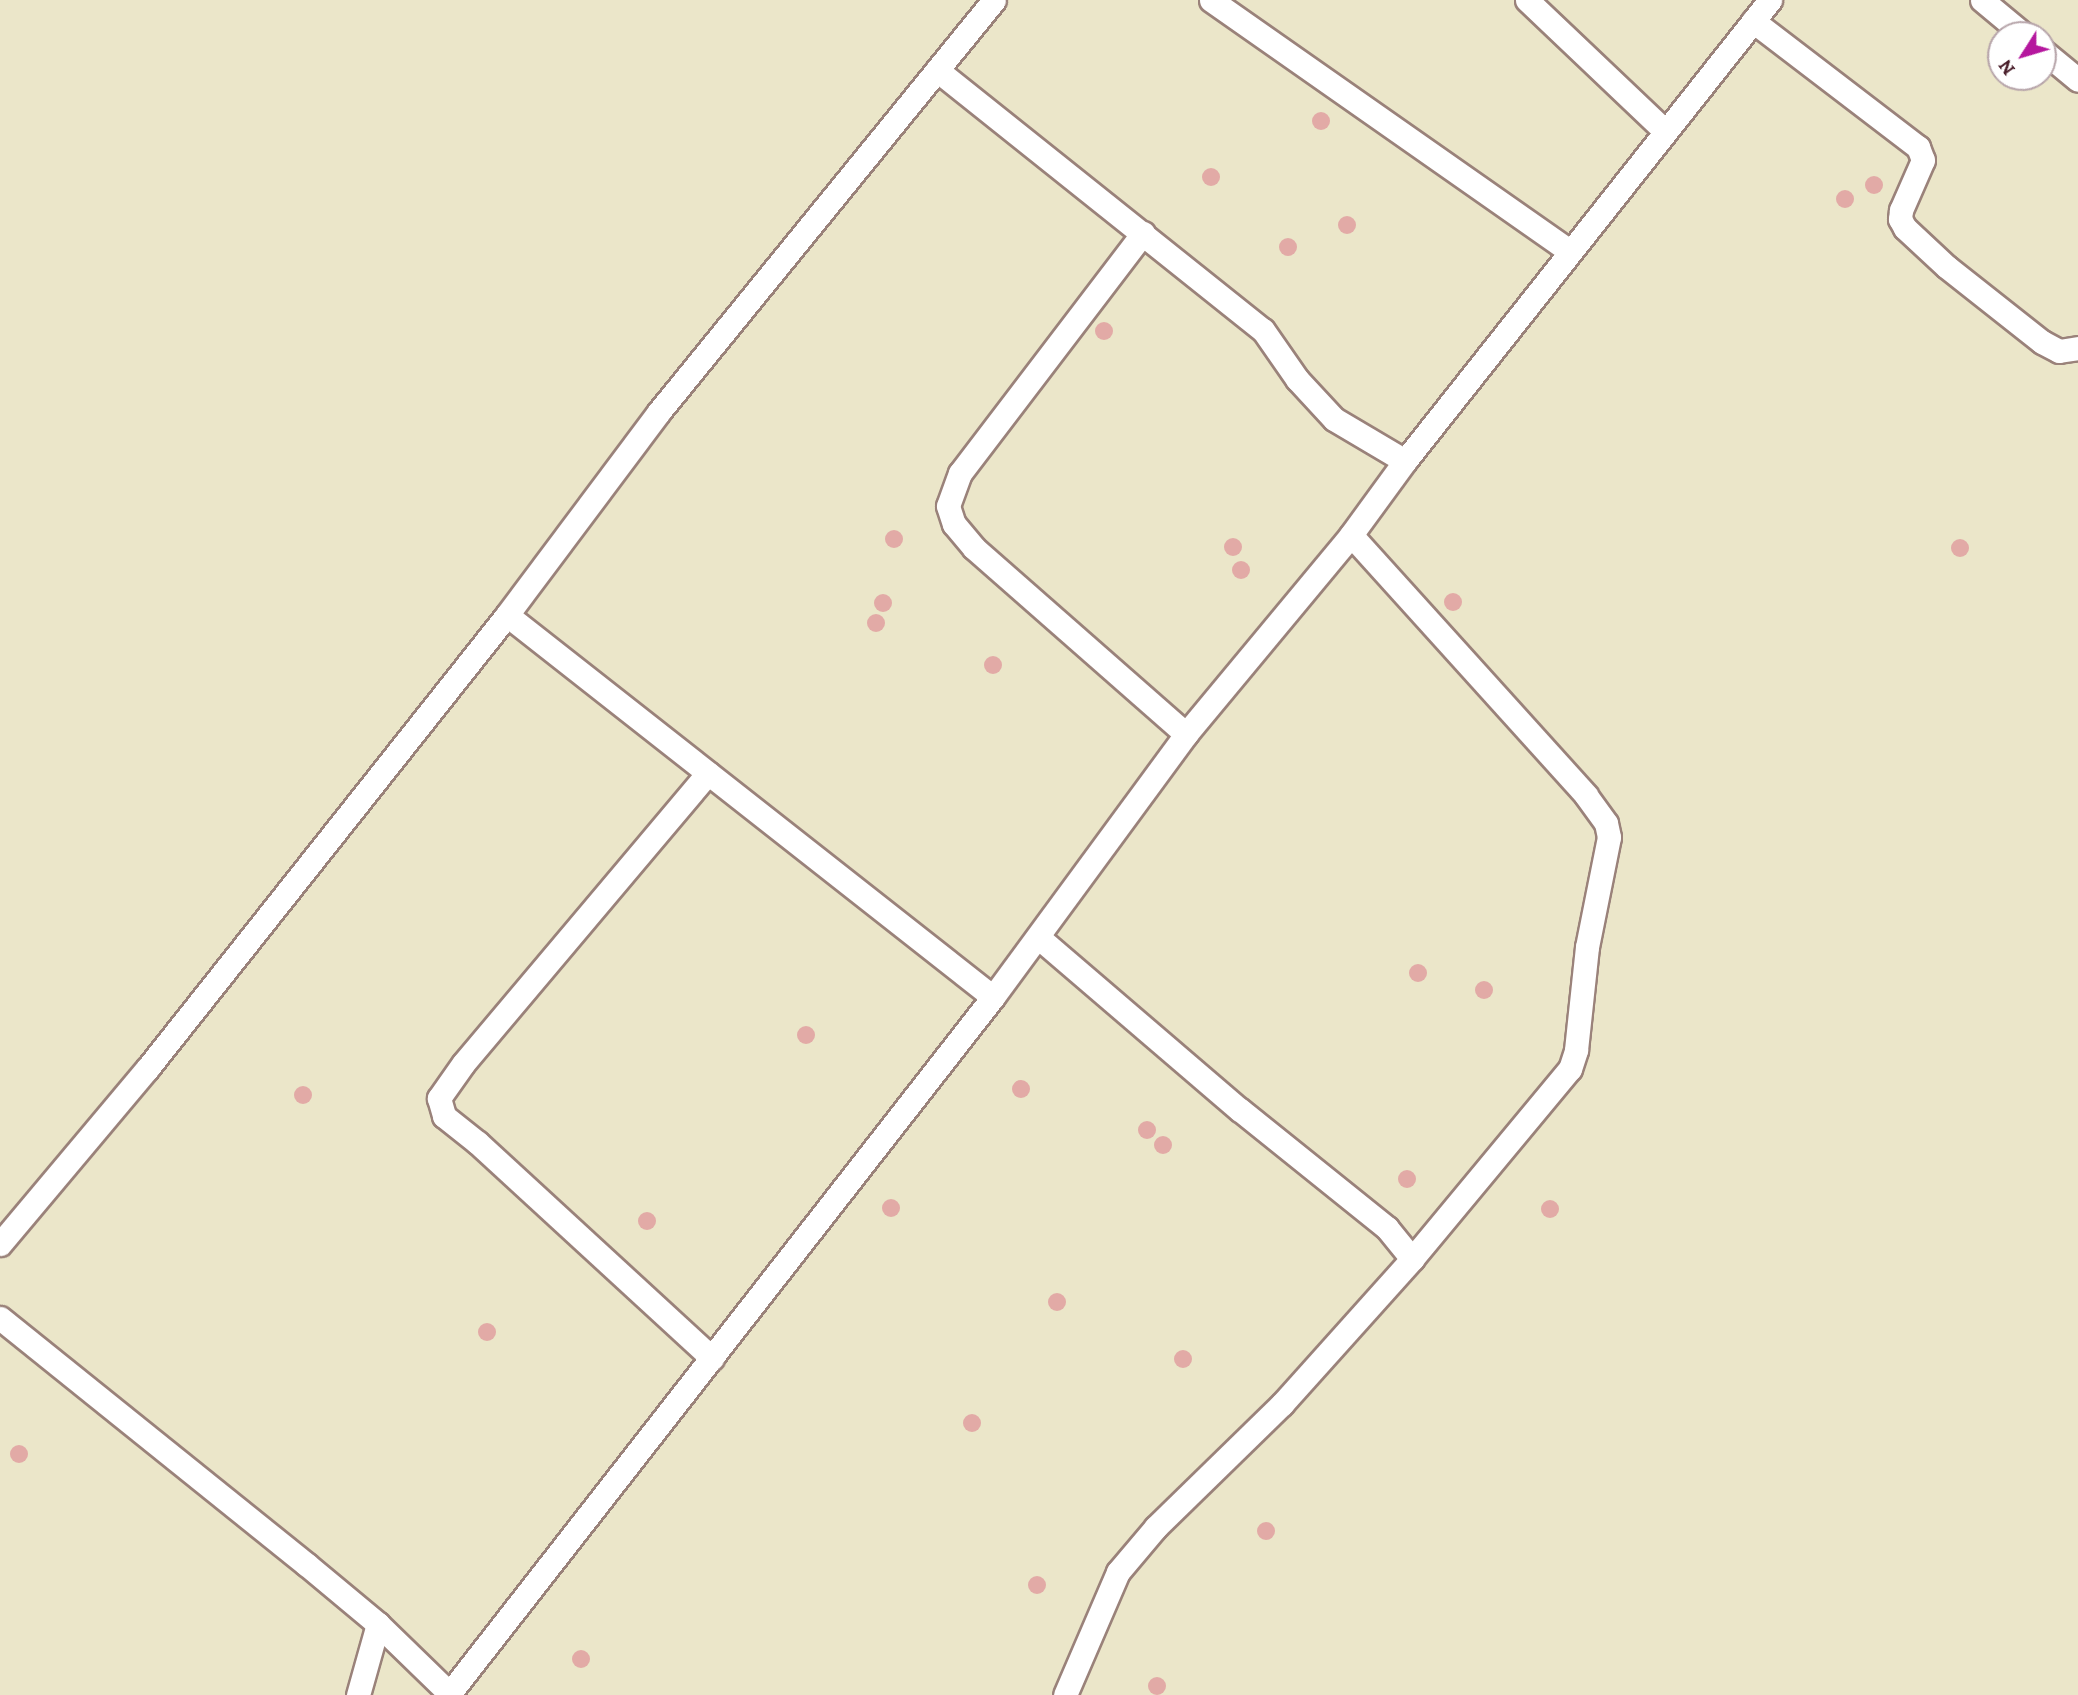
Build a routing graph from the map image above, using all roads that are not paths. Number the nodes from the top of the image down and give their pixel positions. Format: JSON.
{"nodes":[{"id":1,"x":994,"y":0,"type":"edge"},
{"id":2,"x":1211,"y":0,"type":"edge"},
{"id":3,"x":1527,"y":0,"type":"edge"},
{"id":4,"x":1770,"y":0,"type":"edge"},
{"id":5,"x":1982,"y":0,"type":"edge"},
{"id":6,"x":1753,"y":21,"type":"junction"},
{"id":7,"x":2007,"y":21,"type":"edge"},
{"id":8,"x":2057,"y":63,"type":"edge"},
{"id":9,"x":937,"y":70,"type":"junction"},
{"id":10,"x":2078,"y":80,"type":"edge"},
{"id":11,"x":1665,"y":131,"type":"junction"},
{"id":12,"x":1143,"y":233,"type":"junction"},
{"id":13,"x":1570,"y":251,"type":"junction"},
{"id":14,"x":2078,"y":348,"type":"edge"},
{"id":15,"x":1405,"y":461,"type":"junction"},
{"id":16,"x":1351,"y":535,"type":"junction"},
{"id":17,"x":507,"y":615,"type":"junction"},
{"id":18,"x":1185,"y":734,"type":"junction"},
{"id":19,"x":708,"y":773,"type":"junction"},
{"id":20,"x":1038,"y":937,"type":"junction"},
{"id":21,"x":993,"y":997,"type":"junction"},
{"id":22,"x":0,"y":1244,"type":"edge"},
{"id":23,"x":1412,"y":1259,"type":"junction"},
{"id":24,"x":0,"y":1319,"type":"edge"},
{"id":25,"x":712,"y":1357,"type":"junction"},
{"id":26,"x":378,"y":1624,"type":"junction"},
{"id":27,"x":450,"y":1694,"type":"edge"},
{"id":28,"x":358,"y":1695,"type":"edge"},
{"id":29,"x":1065,"y":1695,"type":"edge"}],
"edges":[{"from":1,"to":9,"type":"street"},
{"from":2,"to":13,"type":"street"},
{"from":3,"to":11,"type":"street"},
{"from":4,"to":6,"type":"street"},
{"from":5,"to":7,"type":"street"},
{"from":6,"to":11,"type":"street"},
{"from":6,"to":14,"type":"street"},
{"from":8,"to":10,"type":"street"},
{"from":9,"to":12,"type":"street"},
{"from":9,"to":17,"type":"street"},
{"from":11,"to":13,"type":"street"},
{"from":12,"to":15,"type":"street"},
{"from":12,"to":18,"type":"street"},
{"from":13,"to":15,"type":"street"},
{"from":15,"to":16,"type":"street"},
{"from":16,"to":18,"type":"street"},
{"from":16,"to":23,"type":"street"},
{"from":17,"to":19,"type":"street"},
{"from":17,"to":22,"type":"street"},
{"from":18,"to":20,"type":"street"},
{"from":19,"to":21,"type":"street"},
{"from":19,"to":25,"type":"street"},
{"from":20,"to":21,"type":"street"},
{"from":20,"to":23,"type":"street"},
{"from":21,"to":25,"type":"street"},
{"from":23,"to":29,"type":"street"},
{"from":24,"to":26,"type":"street"},
{"from":25,"to":27,"type":"street"},
{"from":26,"to":27,"type":"street"},
{"from":26,"to":28,"type":"street"}]}
